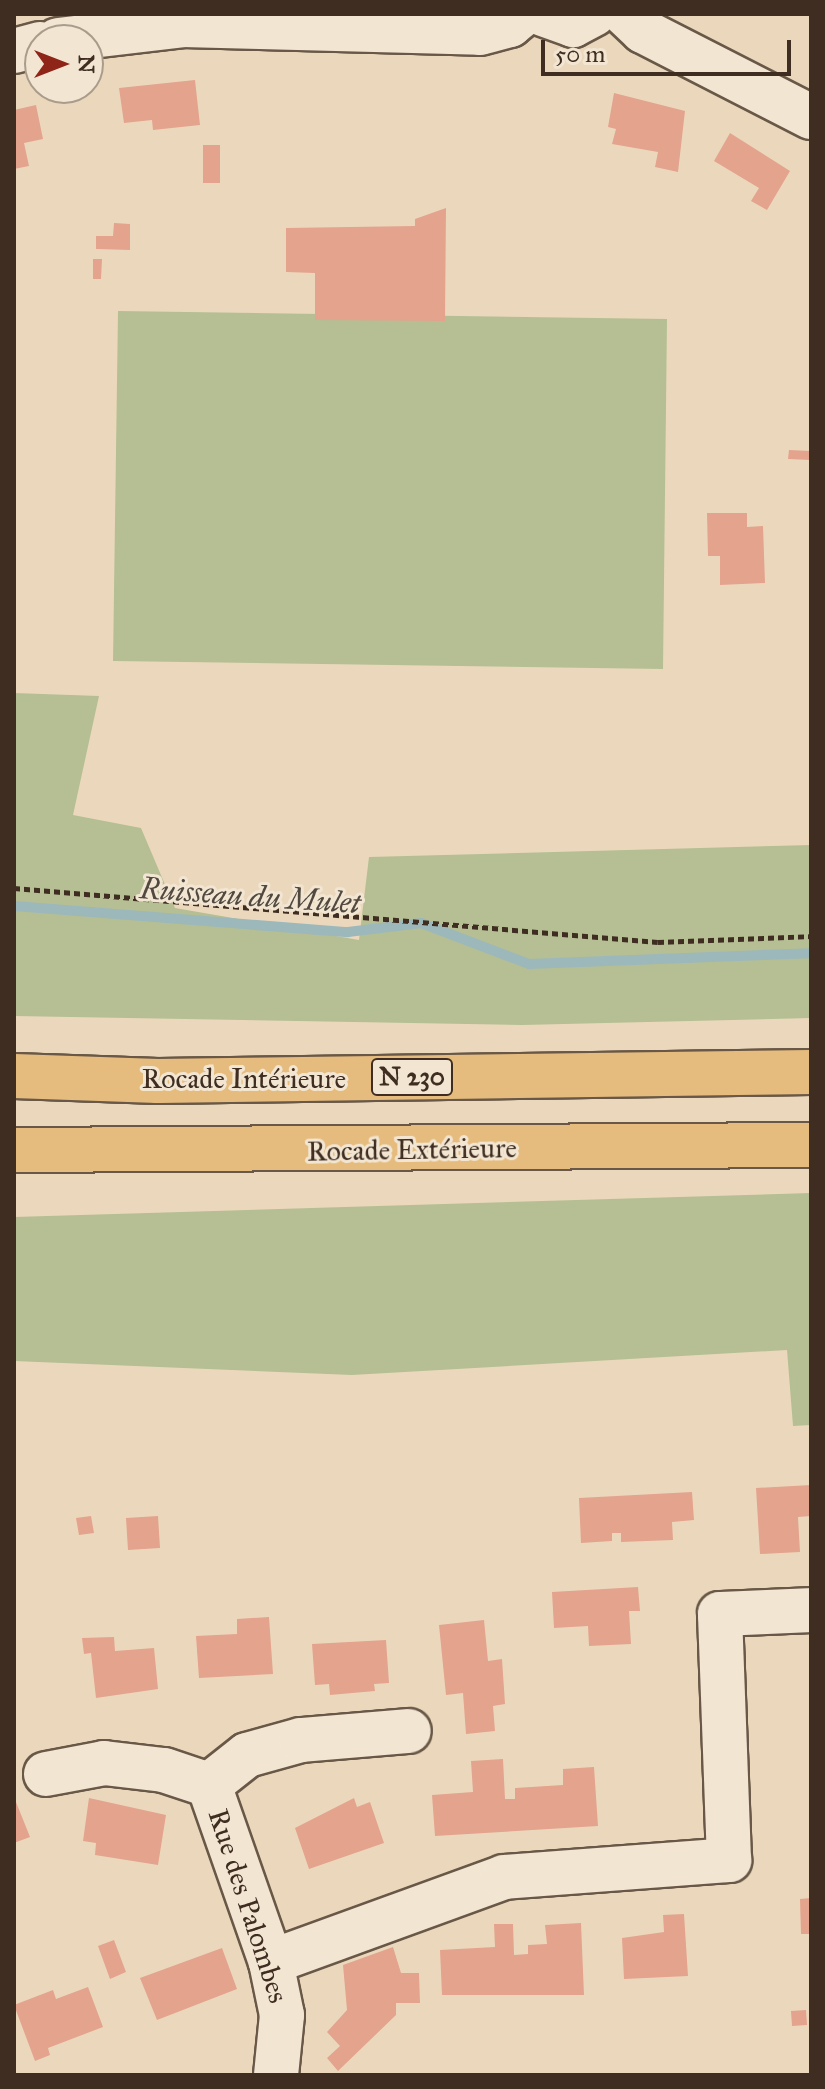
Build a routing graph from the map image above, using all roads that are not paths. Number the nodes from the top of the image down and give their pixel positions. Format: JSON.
{"nodes":[{"id":1,"x":523,"y":14,"type":"edge"},
{"id":2,"x":543,"y":14,"type":"edge"},
{"id":3,"x":594,"y":14,"type":"edge"},
{"id":4,"x":625,"y":14,"type":"edge"},
{"id":5,"x":183,"y":20,"type":"edge"},
{"id":6,"x":442,"y":24,"type":"edge"},
{"id":7,"x":104,"y":33,"type":"edge"},
{"id":8,"x":811,"y":117,"type":"edge"},
{"id":9,"x":811,"y":1072,"type":"edge"},
{"id":10,"x":14,"y":1076,"type":"edge"},
{"id":11,"x":811,"y":1145,"type":"edge"},
{"id":12,"x":14,"y":1150,"type":"edge"},
{"id":13,"x":811,"y":1610,"type":"edge"},
{"id":14,"x":409,"y":1731,"type":"dead end"},
{"id":15,"x":46,"y":1774,"type":"dead end"},
{"id":16,"x":209,"y":1785,"type":"junction"},
{"id":17,"x":271,"y":1962,"type":"junction"},
{"id":18,"x":276,"y":2075,"type":"edge"}],
"edges":[{"from":1,"to":6,"type":"street"},
{"from":2,"to":3,"type":"street"},
{"from":4,"to":8,"type":"street"},
{"from":5,"to":6,"type":"street"},
{"from":5,"to":7,"type":"street"},
{"from":9,"to":10,"type":"highway","name":"Rocade Intérieure","number":"N 230"},
{"from":11,"to":12,"type":"highway","name":"Rocade Extérieure"},
{"from":13,"to":17,"type":"street"},
{"from":14,"to":16,"type":"street","name":"Rue des Palombes"},
{"from":15,"to":16,"type":"street","name":"Rue des Palombes"},
{"from":16,"to":17,"type":"street","name":"Rue des Palombes"},
{"from":17,"to":18,"type":"street","name":"Rue des Palombes"}]}
